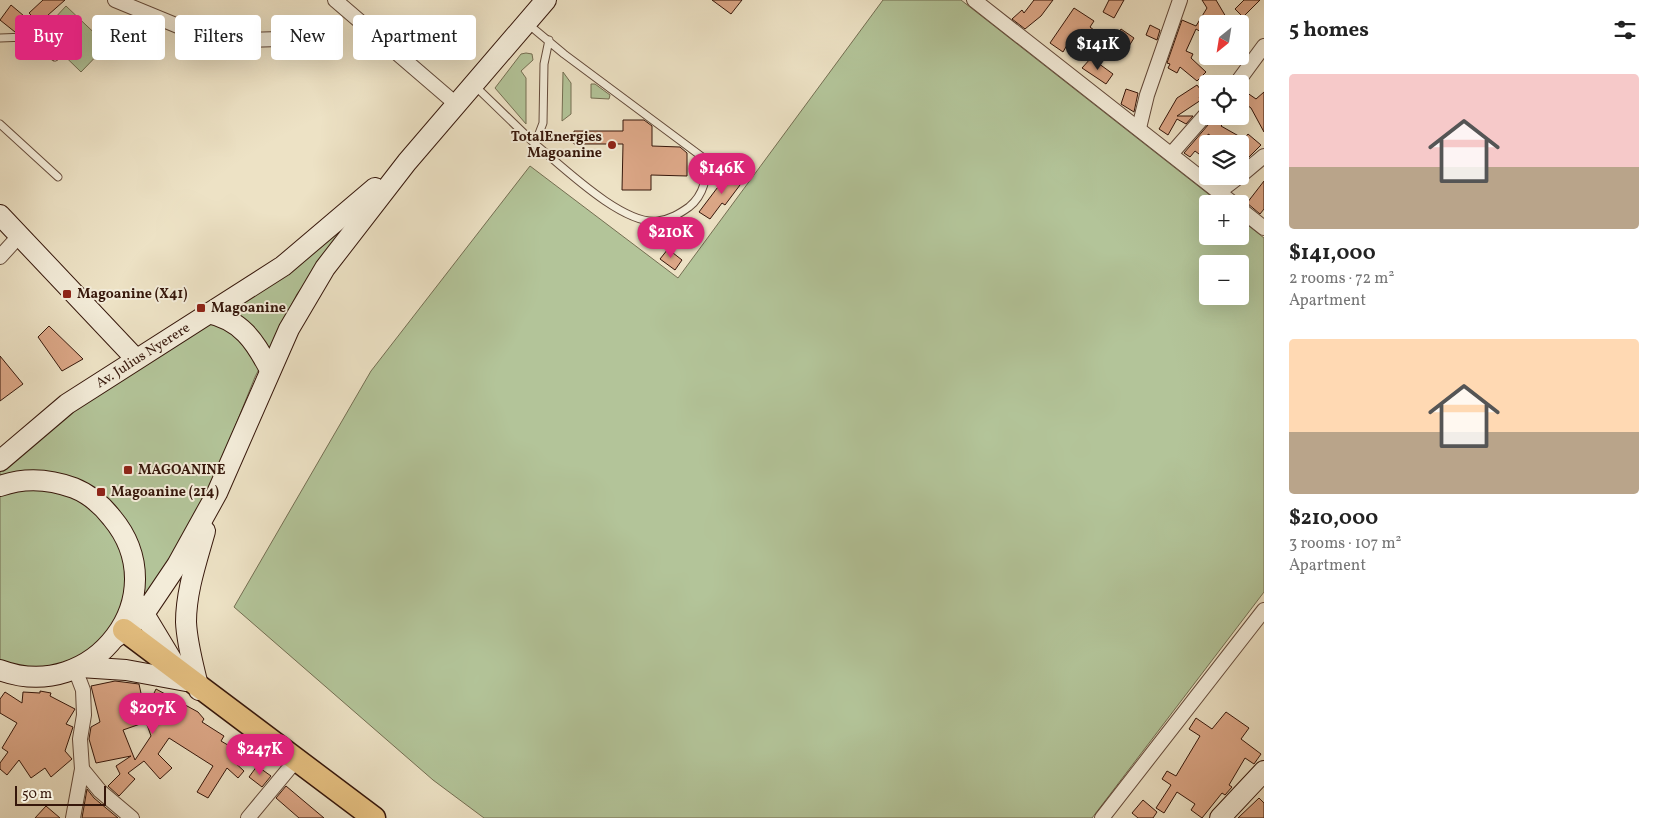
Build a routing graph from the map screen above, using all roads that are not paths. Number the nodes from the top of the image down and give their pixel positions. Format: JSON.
{"nodes":[{"id":1,"x":115,"y":0,"type":"edge"},
{"id":2,"x":336,"y":0,"type":"edge"},
{"id":3,"x":546,"y":0,"type":"edge"},
{"id":4,"x":974,"y":0,"type":"edge"},
{"id":5,"x":1180,"y":0,"type":"edge"},
{"id":6,"x":526,"y":23,"type":"junction"},
{"id":7,"x":15,"y":37,"type":"edge"},
{"id":8,"x":0,"y":38,"type":"edge"},
{"id":9,"x":271,"y":39,"type":"edge"},
{"id":10,"x":548,"y":40,"type":"junction"},
{"id":11,"x":1264,"y":46,"type":"edge"},
{"id":12,"x":1243,"y":75,"type":"edge"},
{"id":13,"x":473,"y":84,"type":"junction"},
{"id":14,"x":456,"y":104,"type":"junction"},
{"id":15,"x":1199,"y":122,"type":"edge"},
{"id":16,"x":0,"y":124,"type":"edge"},
{"id":17,"x":1138,"y":128,"type":"junction"},
{"id":18,"x":535,"y":144,"type":"junction"},
{"id":19,"x":1172,"y":153,"type":"junction"},
{"id":20,"x":1264,"y":156,"type":"edge"},
{"id":21,"x":407,"y":162,"type":"junction"},
{"id":22,"x":1249,"y":168,"type":"edge"},
{"id":23,"x":58,"y":177,"type":"dead end"},
{"id":24,"x":1228,"y":185,"type":"edge"},
{"id":25,"x":1219,"y":192,"type":"junction"},
{"id":26,"x":1223,"y":195,"type":"edge"},
{"id":27,"x":0,"y":215,"type":"edge"},
{"id":28,"x":1249,"y":216,"type":"edge"},
{"id":29,"x":1264,"y":228,"type":"edge"},
{"id":30,"x":26,"y":243,"type":"junction"},
{"id":31,"x":0,"y":257,"type":"edge"},
{"id":32,"x":208,"y":313,"type":"junction"},
{"id":33,"x":133,"y":355,"type":"junction"},
{"id":34,"x":270,"y":370,"type":"junction"},
{"id":35,"x":35,"y":429,"type":"junction"},
{"id":36,"x":0,"y":453,"type":"edge"},
{"id":37,"x":0,"y":462,"type":"edge"},
{"id":38,"x":5,"y":485,"type":"edge"},
{"id":39,"x":220,"y":486,"type":"junction"},
{"id":40,"x":133,"y":596,"type":"junction"},
{"id":41,"x":1264,"y":610,"type":"edge"},
{"id":42,"x":144,"y":614,"type":"junction"},
{"id":43,"x":120,"y":634,"type":"junction"},
{"id":44,"x":78,"y":668,"type":"junction"},
{"id":45,"x":0,"y":670,"type":"edge"},
{"id":46,"x":193,"y":686,"type":"junction"},
{"id":47,"x":292,"y":765,"type":"junction"},
{"id":48,"x":82,"y":769,"type":"junction"},
{"id":49,"x":1264,"y":771,"type":"edge"},
{"id":50,"x":73,"y":818,"type":"edge"},
{"id":51,"x":132,"y":818,"type":"edge"},
{"id":52,"x":248,"y":818,"type":"edge"},
{"id":53,"x":362,"y":818,"type":"edge"},
{"id":54,"x":374,"y":818,"type":"edge"},
{"id":55,"x":1102,"y":818,"type":"edge"},
{"id":56,"x":1220,"y":818,"type":"edge"}],
"edges":[{"from":1,"to":9,"type":"street"},
{"from":2,"to":14,"type":"street"},
{"from":3,"to":6,"type":"main road","name":"Av. Julius Nyerere"},
{"from":4,"to":17,"type":"street"},
{"from":5,"to":17,"type":"street"},
{"from":6,"to":10,"type":"lane"},
{"from":6,"to":13,"type":"main road","name":"Av. Julius Nyerere"},
{"from":7,"to":8,"type":"lane"},
{"from":10,"to":18,"type":"lane"},
{"from":10,"to":18,"type":"lane"},
{"from":11,"to":12,"type":"street"},
{"from":13,"to":14,"type":"main road","name":"Av. Julius Nyerere"},
{"from":13,"to":18,"type":"lane"},
{"from":14,"to":21,"type":"main road","name":"Av. Julius Nyerere"},
{"from":15,"to":19,"type":"street"},
{"from":16,"to":23,"type":"lane"},
{"from":17,"to":19,"type":"street"},
{"from":19,"to":25,"type":"street"},
{"from":20,"to":22,"type":"street"},
{"from":21,"to":32,"type":"main road","name":"Av. Julius Nyerere"},
{"from":21,"to":34,"type":"main road","name":"Av. Julius Nyerere"},
{"from":24,"to":25,"type":"street"},
{"from":25,"to":26,"type":"street"},
{"from":27,"to":30,"type":"main road"},
{"from":28,"to":29,"type":"street"},
{"from":30,"to":31,"type":"street"},
{"from":30,"to":33,"type":"main road"},
{"from":32,"to":33,"type":"main road","name":"Av. Julius Nyerere"},
{"from":32,"to":34,"type":"main road"},
{"from":33,"to":35,"type":"main road","name":"Av. Julius Nyerere"},
{"from":34,"to":39,"type":"main road","name":"Av. Julius Nyerere"},
{"from":35,"to":36,"type":"lane"},
{"from":35,"to":37,"type":"main road","name":"Av. Julius Nyerere"},
{"from":38,"to":40,"type":"main road"},
{"from":39,"to":42,"type":"main road","name":"Av. Julius Nyerere"},
{"from":39,"to":46,"type":"main road"},
{"from":40,"to":42,"type":"main road"},
{"from":40,"to":43,"type":"main road"},
{"from":41,"to":55,"type":"street"},
{"from":42,"to":43,"type":"main road","name":"Av. Julius Nyerere"},
{"from":42,"to":46,"type":"main road"},
{"from":43,"to":44,"type":"main road","name":"Av. Julius Nyerere"},
{"from":43,"to":54,"type":"main road"},
{"from":44,"to":45,"type":"main road"},
{"from":44,"to":46,"type":"main road"},
{"from":44,"to":48,"type":"street"},
{"from":46,"to":47,"type":"main road"},
{"from":47,"to":52,"type":"street"},
{"from":47,"to":53,"type":"main road"},
{"from":48,"to":50,"type":"street"},
{"from":48,"to":51,"type":"street"},
{"from":49,"to":56,"type":"main road"}]}
